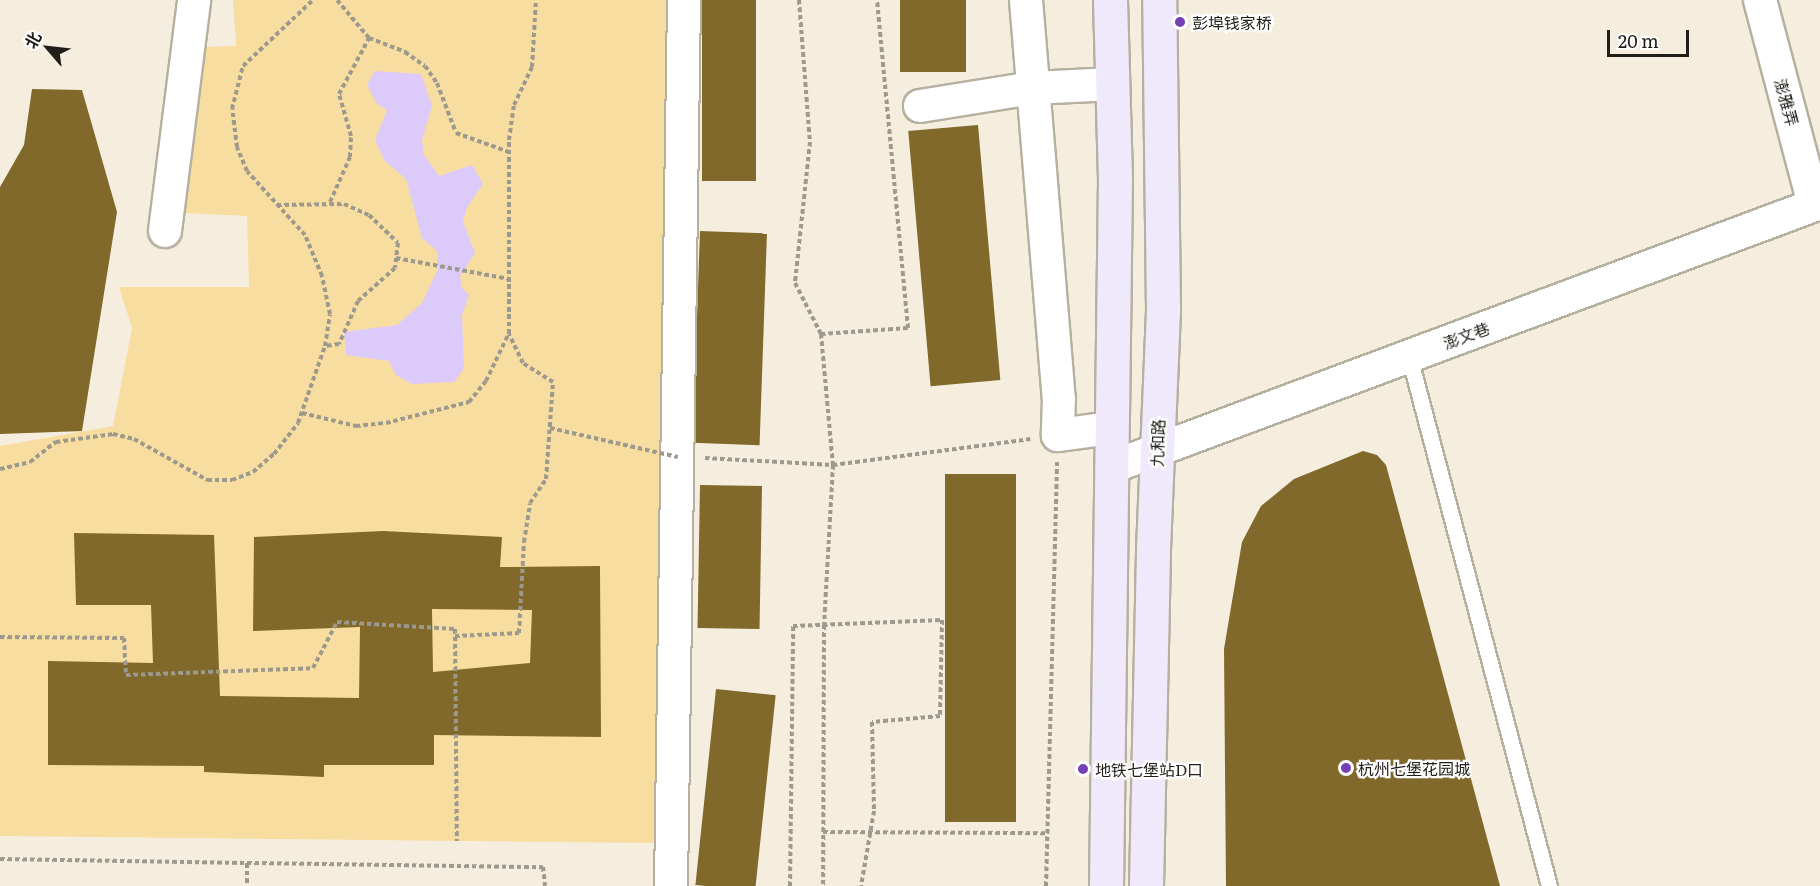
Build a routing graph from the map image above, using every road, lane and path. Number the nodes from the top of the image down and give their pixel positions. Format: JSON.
{"nodes":[{"id":1,"x":194,"y":0,"type":"edge"},
{"id":2,"x":313,"y":0,"type":"edge"},
{"id":3,"x":338,"y":0,"type":"edge"},
{"id":4,"x":536,"y":0,"type":"edge"},
{"id":5,"x":684,"y":0,"type":"edge"},
{"id":6,"x":799,"y":0,"type":"edge"},
{"id":7,"x":877,"y":0,"type":"edge"},
{"id":8,"x":1026,"y":0,"type":"edge"},
{"id":9,"x":1110,"y":0,"type":"edge"},
{"id":10,"x":1159,"y":0,"type":"edge"},
{"id":11,"x":1760,"y":0,"type":"edge"},
{"id":12,"x":369,"y":39,"type":"junction"},
{"id":13,"x":1113,"y":84,"type":"junction"},
{"id":14,"x":1033,"y":88,"type":"junction"},
{"id":15,"x":920,"y":106,"type":"dead end"},
{"id":16,"x":510,"y":152,"type":"junction"},
{"id":17,"x":330,"y":202,"type":"junction"},
{"id":18,"x":1817,"y":204,"type":"edge"},
{"id":19,"x":277,"y":205,"type":"junction"},
{"id":20,"x":165,"y":231,"type":"dead end"},
{"id":21,"x":396,"y":258,"type":"junction"},
{"id":22,"x":509,"y":279,"type":"junction"},
{"id":23,"x":509,"y":334,"type":"junction"},
{"id":24,"x":822,"y":334,"type":"junction"},
{"id":25,"x":325,"y":346,"type":"junction"},
{"id":26,"x":1408,"y":356,"type":"junction"},
{"id":27,"x":302,"y":412,"type":"junction"},
{"id":28,"x":550,"y":428,"type":"junction"},
{"id":29,"x":1112,"y":428,"type":"junction"},
{"id":30,"x":1058,"y":435,"type":"junction"},
{"id":31,"x":1157,"y":450,"type":"junction"},
{"id":32,"x":690,"y":457,"type":"junction"},
{"id":33,"x":833,"y":465,"type":"junction"},
{"id":34,"x":1112,"y":467,"type":"junction"},
{"id":35,"x":0,"y":470,"type":"edge"},
{"id":36,"x":455,"y":636,"type":"junction"},
{"id":37,"x":0,"y":637,"type":"edge"},
{"id":38,"x":823,"y":832,"type":"junction"},
{"id":39,"x":870,"y":832,"type":"junction"},
{"id":40,"x":1046,"y":833,"type":"junction"},
{"id":41,"x":457,"y":841,"type":"dead end"},
{"id":42,"x":0,"y":859,"type":"edge"},
{"id":43,"x":247,"y":862,"type":"junction"},
{"id":44,"x":247,"y":886,"type":"edge"},
{"id":45,"x":545,"y":886,"type":"edge"},
{"id":46,"x":671,"y":886,"type":"edge"},
{"id":47,"x":790,"y":886,"type":"edge"},
{"id":48,"x":823,"y":886,"type":"edge"},
{"id":49,"x":861,"y":886,"type":"edge"},
{"id":50,"x":1046,"y":886,"type":"edge"},
{"id":51,"x":1106,"y":886,"type":"edge"},
{"id":52,"x":1146,"y":886,"type":"edge"},
{"id":53,"x":1549,"y":886,"type":"edge"}],
"edges":[{"from":1,"to":20,"type":"street"},
{"from":2,"to":19,"type":"path","bridge":true},
{"from":3,"to":12,"type":"path","bridge":true},
{"from":4,"to":16,"type":"path"},
{"from":5,"to":32,"type":"street"},
{"from":6,"to":24,"type":"path"},
{"from":7,"to":24,"type":"path"},
{"from":8,"to":14,"type":"street"},
{"from":9,"to":13,"type":"street"},
{"from":10,"to":31,"type":"street","name":"九和路"},
{"from":11,"to":18,"type":"street","name":"澎雅弄"},
{"from":12,"to":16,"type":"path"},
{"from":12,"to":17,"type":"path","bridge":true},
{"from":13,"to":14,"type":"street"},
{"from":13,"to":29,"type":"street"},
{"from":14,"to":15,"type":"street"},
{"from":14,"to":30,"type":"street"},
{"from":16,"to":22,"type":"path"},
{"from":17,"to":19,"type":"path"},
{"from":17,"to":21,"type":"path"},
{"from":18,"to":26,"type":"street","name":"澎文巷"},
{"from":19,"to":25,"type":"path","bridge":true},
{"from":21,"to":22,"type":"path"},
{"from":21,"to":25,"type":"path"},
{"from":22,"to":23,"type":"path"},
{"from":23,"to":27,"type":"path"},
{"from":23,"to":28,"type":"path"},
{"from":24,"to":33,"type":"path"},
{"from":25,"to":27,"type":"path","bridge":true},
{"from":26,"to":31,"type":"street","name":"澎文巷"},
{"from":26,"to":53,"type":"lane"},
{"from":27,"to":35,"type":"path","bridge":true},
{"from":28,"to":32,"type":"path","bridge":true},
{"from":28,"to":36,"type":"path"},
{"from":29,"to":30,"type":"street"},
{"from":29,"to":34,"type":"street"},
{"from":30,"to":33,"type":"path"},
{"from":30,"to":40,"type":"path"},
{"from":31,"to":34,"type":"street","name":"澎文巷"},
{"from":31,"to":52,"type":"street","name":"九和路"},
{"from":32,"to":33,"type":"path"},
{"from":32,"to":46,"type":"street"},
{"from":33,"to":38,"type":"path"},
{"from":34,"to":51,"type":"street"},
{"from":36,"to":37,"type":"path"},
{"from":36,"to":41,"type":"path"},
{"from":38,"to":39,"type":"path"},
{"from":38,"to":48,"type":"path"},
{"from":39,"to":40,"type":"path"},
{"from":39,"to":47,"type":"path","bridge":true},
{"from":39,"to":49,"type":"path","bridge":true},
{"from":40,"to":50,"type":"path"},
{"from":42,"to":43,"type":"path"},
{"from":43,"to":44,"type":"path"},
{"from":43,"to":45,"type":"path","bridge":true}]}
